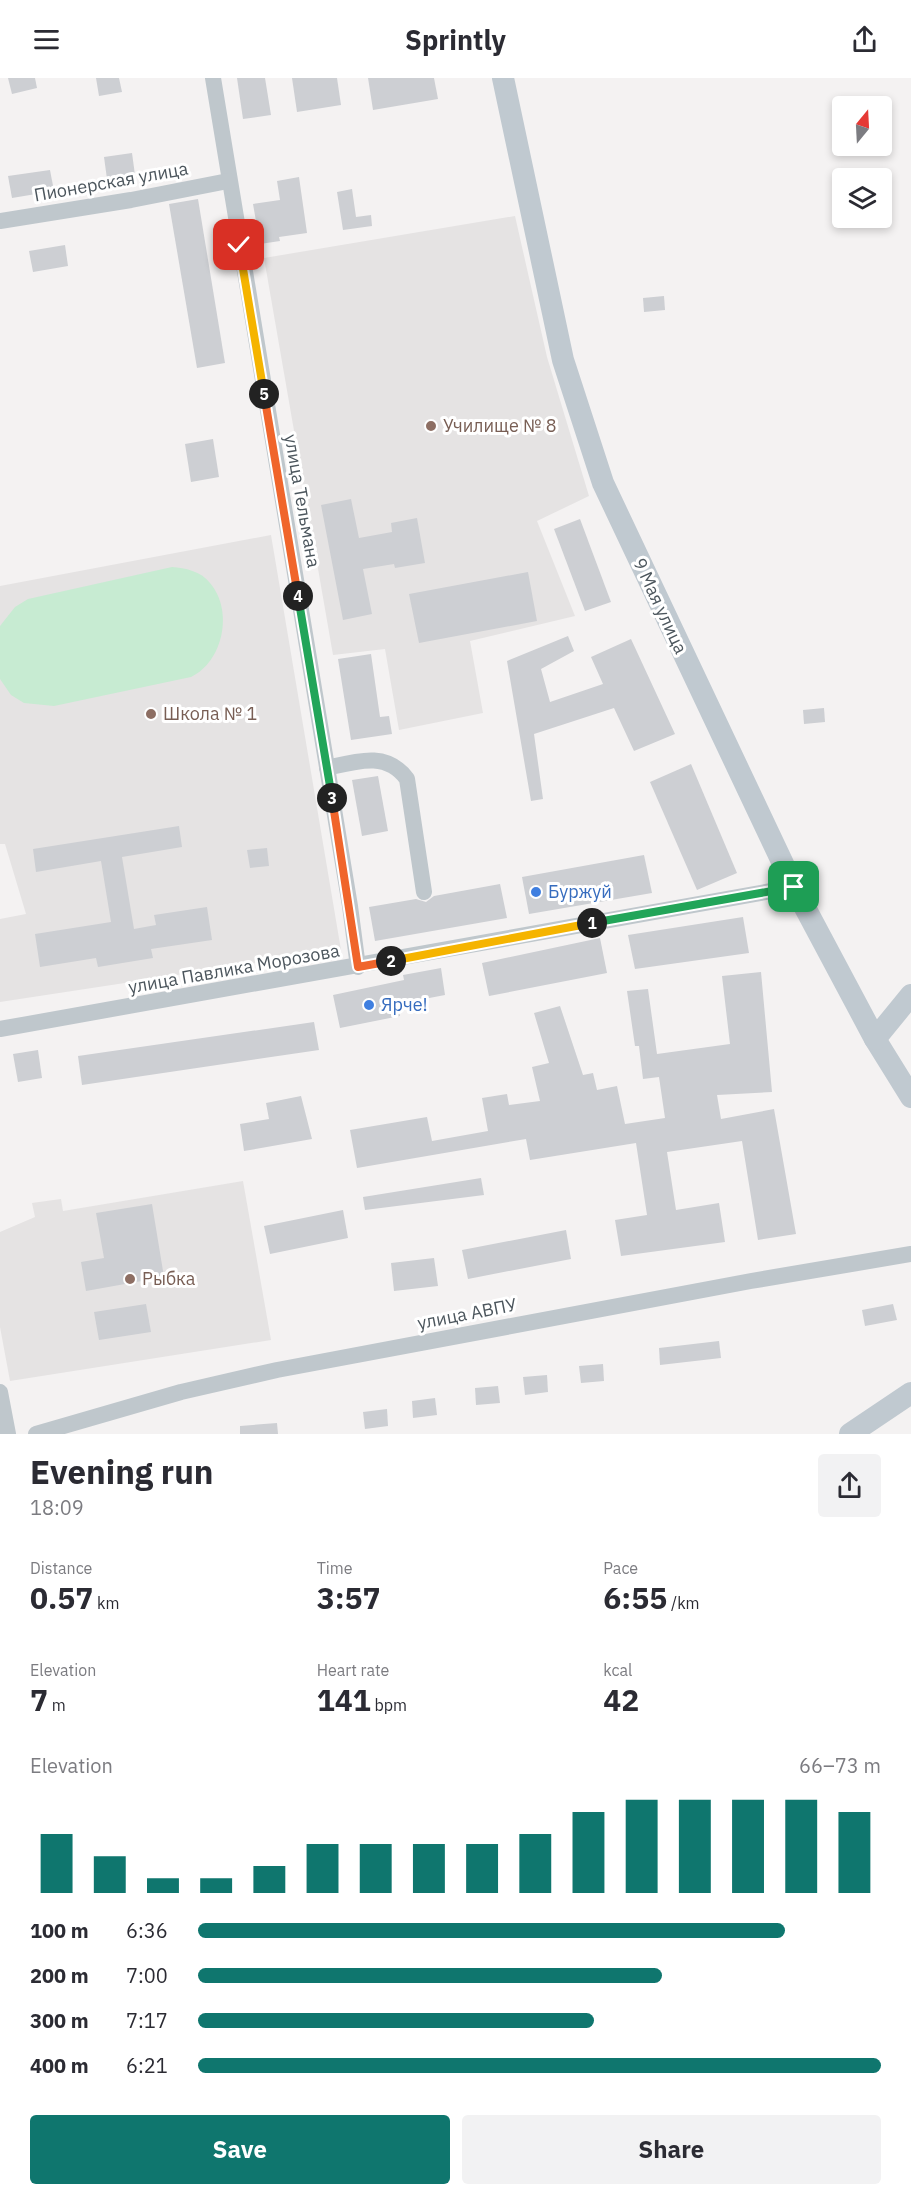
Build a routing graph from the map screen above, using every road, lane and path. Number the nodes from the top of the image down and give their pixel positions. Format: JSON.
{"nodes":[{"id":1,"x":213,"y":78,"type":"edge"},
{"id":2,"x":503,"y":78,"type":"edge"},
{"id":3,"x":228,"y":181,"type":"junction"},
{"id":4,"x":0,"y":221,"type":"edge"},
{"id":5,"x":327,"y":768,"type":"junction"},
{"id":6,"x":794,"y":887,"type":"junction"},
{"id":7,"x":424,"y":892,"type":"dead end"},
{"id":8,"x":358,"y":967,"type":"junction"},
{"id":9,"x":911,"y":995,"type":"edge"},
{"id":10,"x":0,"y":1029,"type":"edge"},
{"id":11,"x":875,"y":1039,"type":"junction"},
{"id":12,"x":911,"y":1097,"type":"edge"},
{"id":13,"x":911,"y":1254,"type":"edge"},
{"id":14,"x":0,"y":1392,"type":"edge"},
{"id":15,"x":911,"y":1393,"type":"edge"},
{"id":16,"x":8,"y":1434,"type":"edge"},
{"id":17,"x":36,"y":1434,"type":"edge"},
{"id":18,"x":850,"y":1434,"type":"edge"}],
"edges":[{"from":1,"to":3,"type":"street","name":"улица Тельмана"},
{"from":2,"to":6,"type":"main road","name":"9 Мая улица"},
{"from":3,"to":4,"type":"street","name":"Пионерская улица"},
{"from":3,"to":5,"type":"street","name":"улица Тельмана"},
{"from":5,"to":7,"type":"street"},
{"from":5,"to":8,"type":"street","name":"улица Тельмана"},
{"from":6,"to":8,"type":"street","name":"улица Павлика Морозова"},
{"from":6,"to":11,"type":"main road","name":"9 Мая улица"},
{"from":8,"to":10,"type":"street","name":"улица Павлика Морозова"},
{"from":9,"to":11,"type":"main road"},
{"from":11,"to":12,"type":"main road","name":"9 Мая улица"},
{"from":13,"to":17,"type":"street","name":"улица АВПУ"},
{"from":14,"to":16,"type":"street"},
{"from":15,"to":18,"type":"main road"}]}
